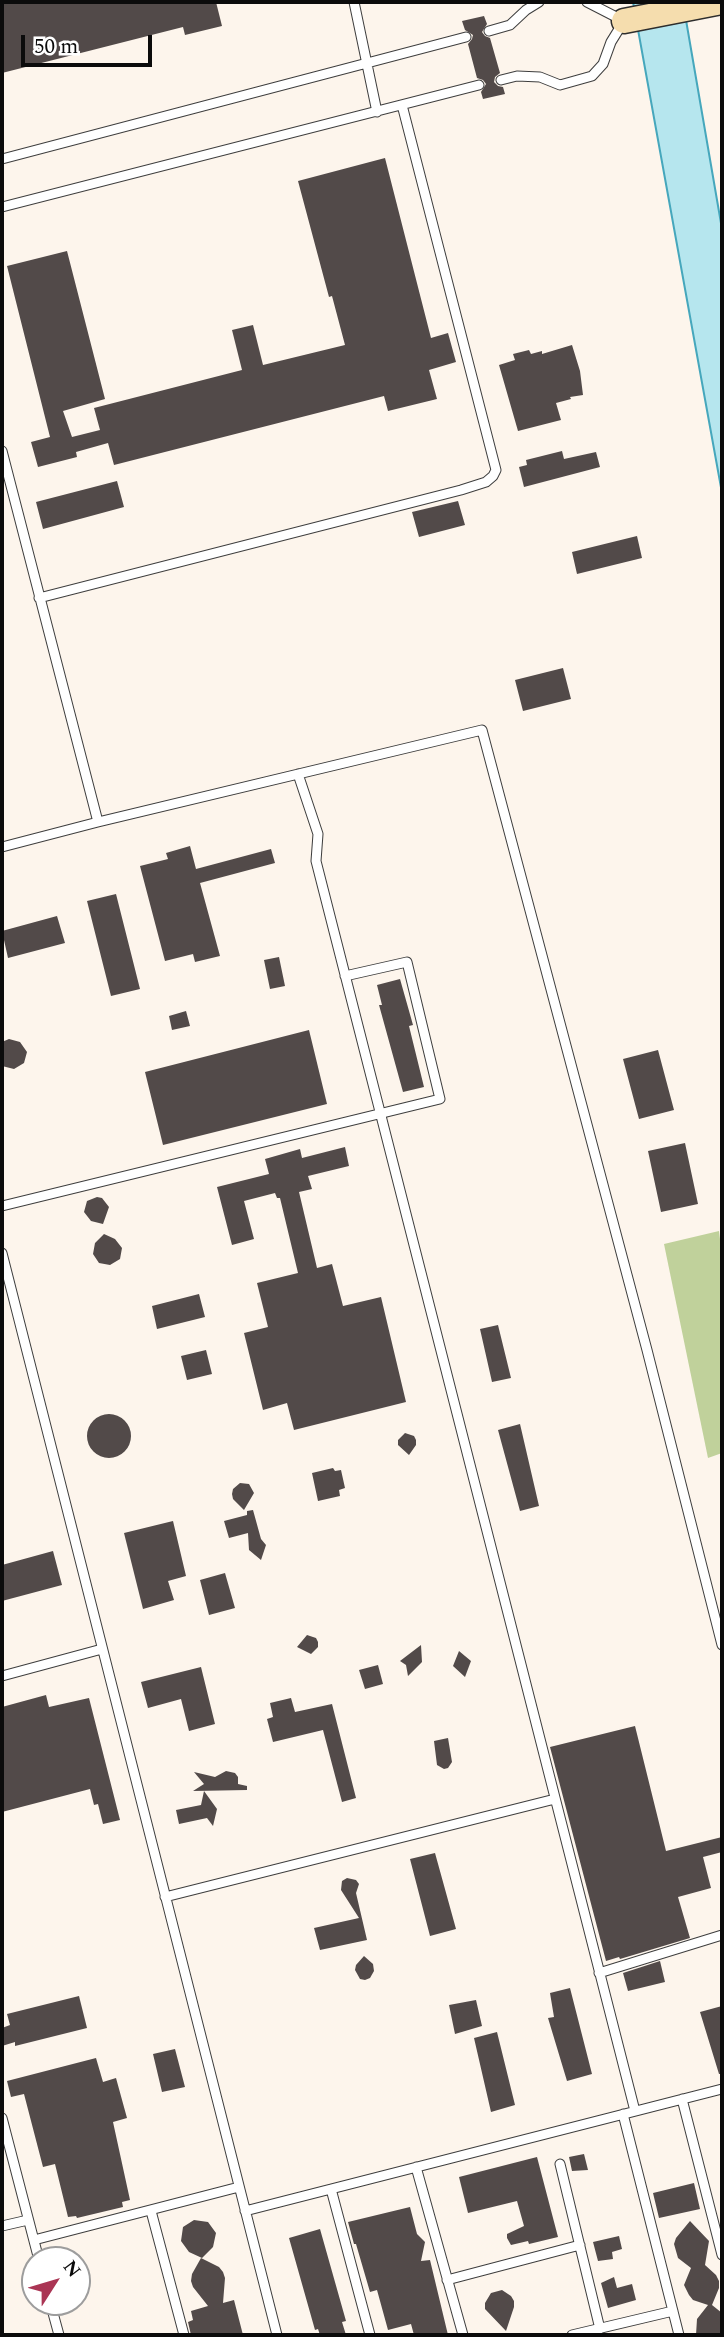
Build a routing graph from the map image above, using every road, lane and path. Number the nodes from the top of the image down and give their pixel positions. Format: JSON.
{"nodes":[{"id":1,"x":354,"y":2,"type":"edge"},
{"id":2,"x":539,"y":2,"type":"edge"},
{"id":3,"x":587,"y":2,"type":"edge"},
{"id":4,"x":713,"y":4,"type":"edge"},
{"id":5,"x":624,"y":21,"type":"junction"},
{"id":6,"x":489,"y":31,"type":"dead end"},
{"id":7,"x":466,"y":37,"type":"dead end"},
{"id":8,"x":366,"y":64,"type":"junction"},
{"id":9,"x":501,"y":80,"type":"dead end"},
{"id":10,"x":479,"y":85,"type":"dead end"},
{"id":11,"x":402,"y":105,"type":"junction"},
{"id":12,"x":377,"y":112,"type":"junction"},
{"id":13,"x":2,"y":159,"type":"edge"},
{"id":14,"x":2,"y":207,"type":"edge"},
{"id":15,"x":2,"y":451,"type":"edge"},
{"id":16,"x":39,"y":598,"type":"junction"},
{"id":17,"x":299,"y":774,"type":"junction"},
{"id":18,"x":98,"y":822,"type":"junction"},
{"id":19,"x":2,"y":847,"type":"edge"},
{"id":20,"x":345,"y":976,"type":"junction"},
{"id":21,"x":381,"y":1115,"type":"junction"},
{"id":22,"x":2,"y":1206,"type":"edge"},
{"id":23,"x":2,"y":1253,"type":"edge"},
{"id":24,"x":722,"y":1645,"type":"edge"},
{"id":25,"x":102,"y":1650,"type":"junction"},
{"id":26,"x":2,"y":1676,"type":"edge"},
{"id":27,"x":555,"y":1800,"type":"junction"},
{"id":28,"x":165,"y":1897,"type":"junction"},
{"id":29,"x":722,"y":1935,"type":"edge"},
{"id":30,"x":599,"y":1973,"type":"junction"},
{"id":31,"x":722,"y":2089,"type":"edge"},
{"id":32,"x":681,"y":2099,"type":"junction"},
{"id":33,"x":635,"y":2111,"type":"junction"},
{"id":34,"x":623,"y":2114,"type":"junction"},
{"id":35,"x":2,"y":2118,"type":"edge"},
{"id":36,"x":560,"y":2164,"type":"dead end"},
{"id":37,"x":416,"y":2167,"type":"junction"},
{"id":38,"x":239,"y":2187,"type":"junction"},
{"id":39,"x":331,"y":2189,"type":"junction"},
{"id":40,"x":151,"y":2211,"type":"junction"},
{"id":41,"x":245,"y":2211,"type":"junction"},
{"id":42,"x":28,"y":2220,"type":"junction"},
{"id":43,"x":2,"y":2226,"type":"edge"},
{"id":44,"x":34,"y":2240,"type":"junction"},
{"id":45,"x":580,"y":2245,"type":"junction"},
{"id":46,"x":36,"y":2246,"type":"edge"},
{"id":47,"x":722,"y":2256,"type":"edge"},
{"id":48,"x":447,"y":2280,"type":"junction"},
{"id":49,"x":673,"y":2311,"type":"junction"},
{"id":50,"x":54,"y":2316,"type":"edge"},
{"id":51,"x":600,"y":2329,"type":"junction"},
{"id":52,"x":59,"y":2335,"type":"edge"},
{"id":53,"x":184,"y":2335,"type":"edge"},
{"id":54,"x":277,"y":2335,"type":"edge"},
{"id":55,"x":370,"y":2335,"type":"edge"},
{"id":56,"x":463,"y":2335,"type":"edge"},
{"id":57,"x":572,"y":2335,"type":"edge"},
{"id":58,"x":679,"y":2335,"type":"edge"}],
"edges":[{"from":1,"to":8,"type":"lane"},
{"from":2,"to":6,"type":"lane"},
{"from":3,"to":5,"type":"lane"},
{"from":4,"to":5,"type":"street"},
{"from":5,"to":9,"type":"lane"},
{"from":7,"to":8,"type":"lane"},
{"from":8,"to":12,"type":"lane"},
{"from":8,"to":13,"type":"lane"},
{"from":10,"to":11,"type":"lane"},
{"from":11,"to":12,"type":"lane"},
{"from":11,"to":16,"type":"lane"},
{"from":12,"to":14,"type":"lane"},
{"from":15,"to":16,"type":"lane"},
{"from":16,"to":18,"type":"lane"},
{"from":17,"to":18,"type":"lane"},
{"from":17,"to":20,"type":"lane"},
{"from":17,"to":24,"type":"lane"},
{"from":18,"to":19,"type":"lane"},
{"from":20,"to":21,"type":"lane"},
{"from":20,"to":21,"type":"lane"},
{"from":21,"to":22,"type":"lane"},
{"from":21,"to":27,"type":"lane"},
{"from":23,"to":25,"type":"lane"},
{"from":25,"to":26,"type":"lane"},
{"from":25,"to":28,"type":"lane"},
{"from":27,"to":28,"type":"lane"},
{"from":27,"to":30,"type":"lane"},
{"from":28,"to":38,"type":"lane"},
{"from":29,"to":30,"type":"lane"},
{"from":30,"to":33,"type":"lane"},
{"from":31,"to":32,"type":"lane"},
{"from":32,"to":33,"type":"lane"},
{"from":32,"to":47,"type":"lane"},
{"from":33,"to":34,"type":"lane"},
{"from":34,"to":37,"type":"lane"},
{"from":34,"to":49,"type":"lane"},
{"from":35,"to":42,"type":"lane"},
{"from":36,"to":45,"type":"lane"},
{"from":37,"to":39,"type":"lane"},
{"from":37,"to":48,"type":"lane"},
{"from":38,"to":40,"type":"lane"},
{"from":38,"to":41,"type":"lane"},
{"from":39,"to":41,"type":"lane"},
{"from":39,"to":55,"type":"lane"},
{"from":40,"to":44,"type":"lane"},
{"from":40,"to":53,"type":"lane"},
{"from":41,"to":54,"type":"lane"},
{"from":42,"to":43,"type":"lane"},
{"from":42,"to":44,"type":"lane"},
{"from":44,"to":46,"type":"lane"},
{"from":45,"to":48,"type":"lane"},
{"from":45,"to":51,"type":"lane"},
{"from":48,"to":56,"type":"lane"},
{"from":49,"to":51,"type":"lane"},
{"from":49,"to":58,"type":"lane"},
{"from":50,"to":52,"type":"lane"},
{"from":51,"to":57,"type":"lane"}]}
